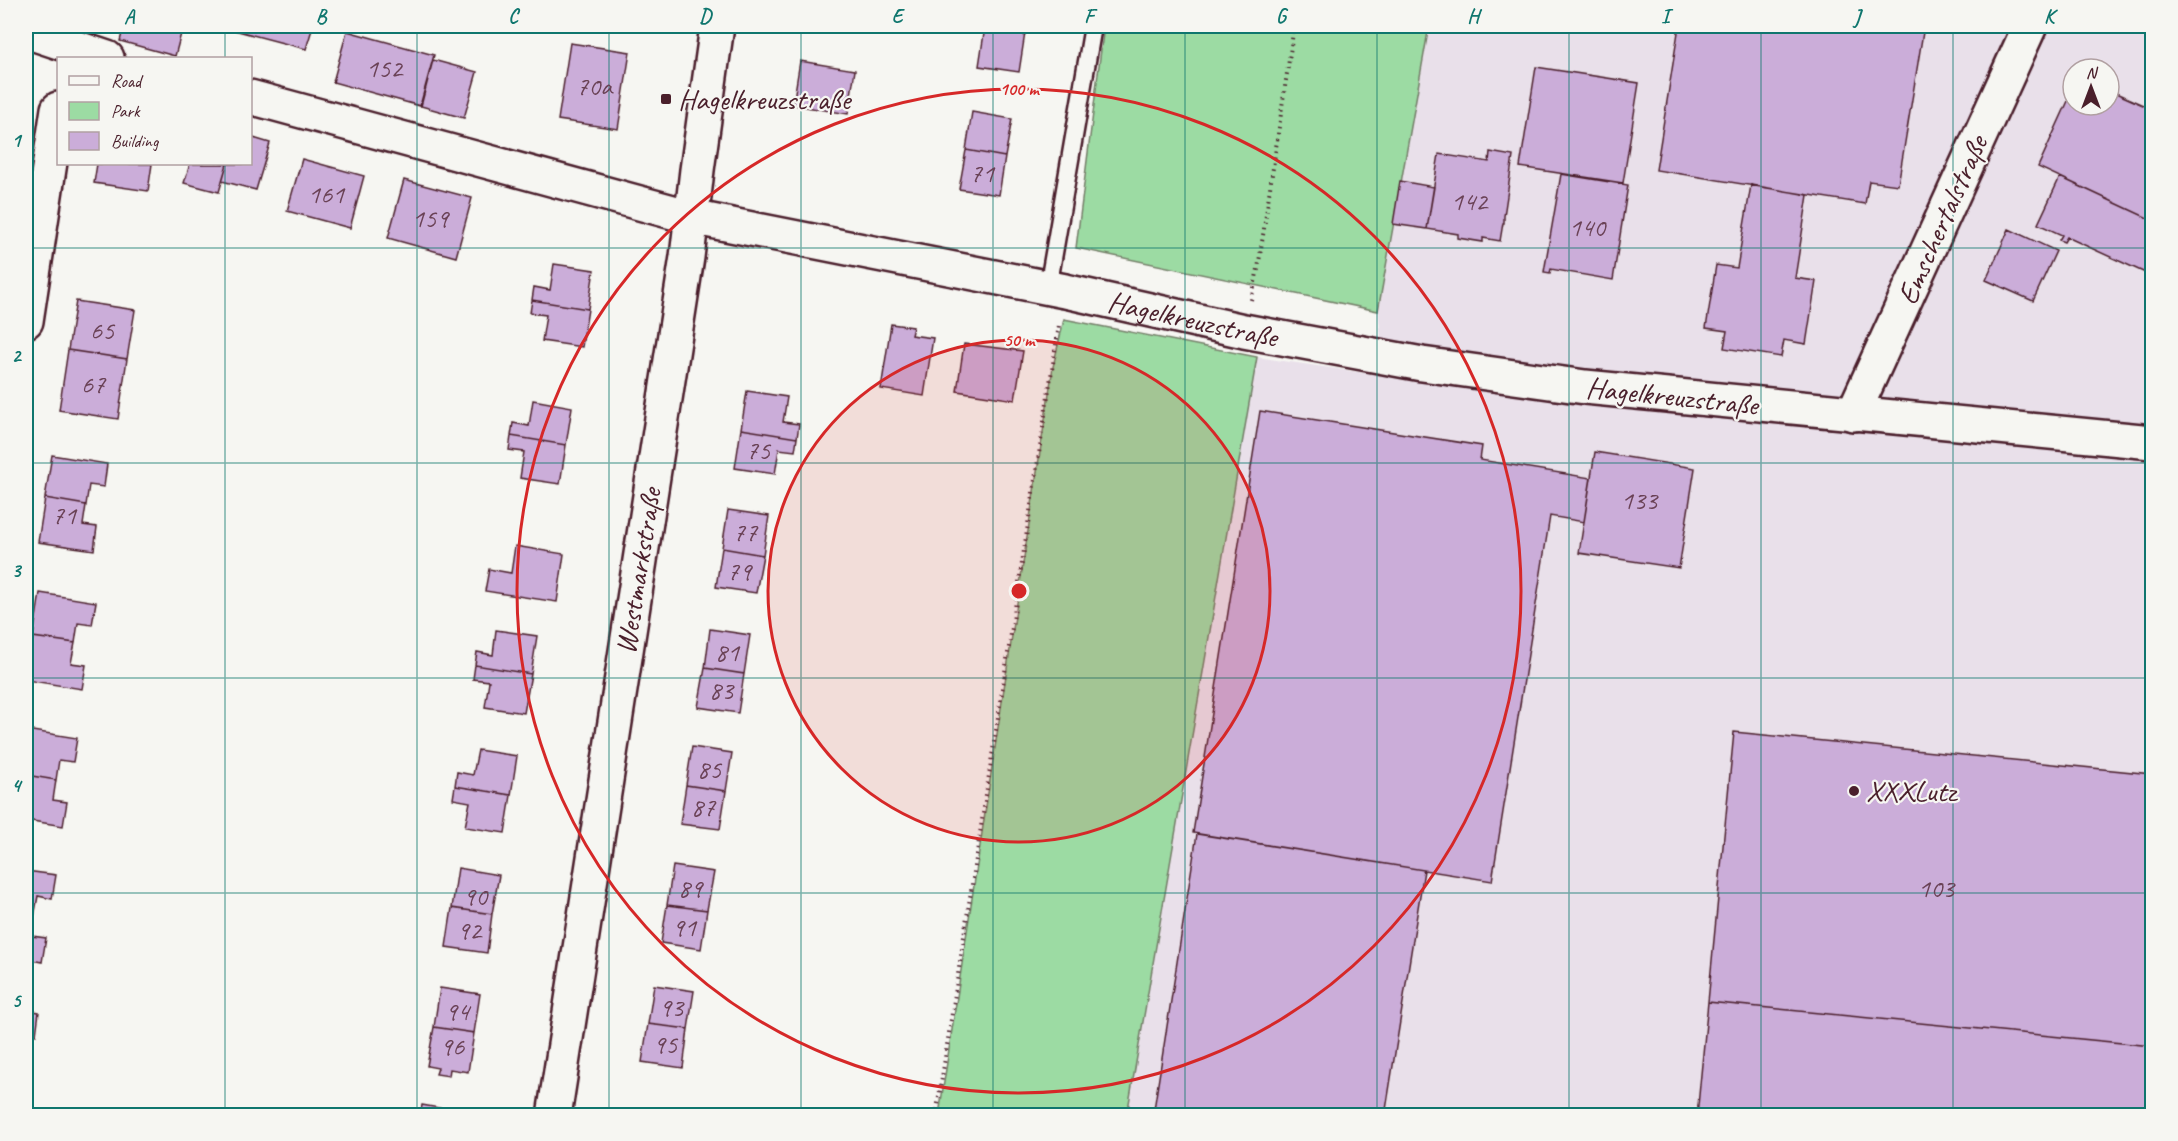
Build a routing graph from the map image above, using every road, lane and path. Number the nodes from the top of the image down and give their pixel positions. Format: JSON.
{"nodes":[{"id":1,"x":717,"y":26,"type":"edge"},
{"id":2,"x":1092,"y":26,"type":"edge"},
{"id":3,"x":1294,"y":26,"type":"edge"},
{"id":4,"x":2030,"y":26,"type":"edge"},
{"id":5,"x":26,"y":31,"type":"edge"},
{"id":6,"x":69,"y":43,"type":"edge"},
{"id":7,"x":104,"y":57,"type":"edge"},
{"id":8,"x":252,"y":98,"type":"edge"},
{"id":9,"x":57,"y":116,"type":"edge"},
{"id":10,"x":691,"y":217,"type":"junction"},
{"id":11,"x":1258,"y":269,"type":"dead end"},
{"id":12,"x":1056,"y":289,"type":"junction"},
{"id":13,"x":26,"y":321,"type":"edge"},
{"id":14,"x":1853,"y":414,"type":"junction"},
{"id":15,"x":2152,"y":442,"type":"edge"},
{"id":16,"x":554,"y":1116,"type":"edge"},
{"id":17,"x":936,"y":1116,"type":"edge"}],
"edges":[{"from":1,"to":10,"type":"street","name":"Westmarkstraße"},
{"from":2,"to":12,"type":"lane"},
{"from":3,"to":11,"type":"path"},
{"from":4,"to":14,"type":"street","name":"Emschertalstraße"},
{"from":5,"to":6,"type":"street"},
{"from":6,"to":7,"type":"street"},
{"from":8,"to":10,"type":"street","name":"Hagelkreuzstraße"},
{"from":9,"to":13,"type":"street"},
{"from":10,"to":12,"type":"street","name":"Hagelkreuzstraße"},
{"from":10,"to":16,"type":"street","name":"Westmarkstraße"},
{"from":12,"to":14,"type":"street","name":"Hagelkreuzstraße"},
{"from":12,"to":17,"type":"path"},
{"from":14,"to":15,"type":"street","name":"Hagelkreuzstraße"}]}
